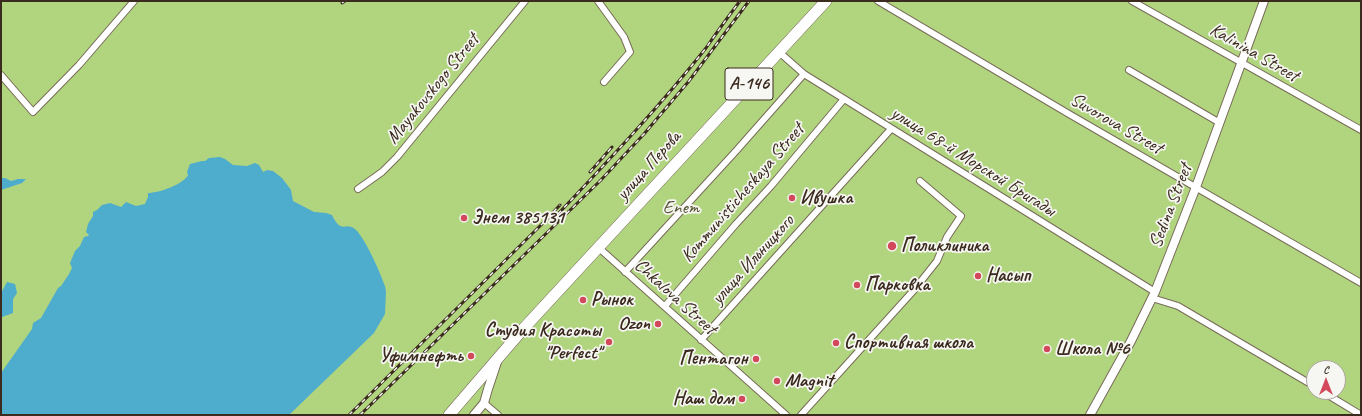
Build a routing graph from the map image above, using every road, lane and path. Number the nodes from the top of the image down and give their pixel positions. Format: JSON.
{"nodes":[{"id":1,"x":134,"y":1,"type":"edge"},
{"id":2,"x":525,"y":1,"type":"edge"},
{"id":3,"x":598,"y":1,"type":"edge"},
{"id":4,"x":826,"y":1,"type":"edge"},
{"id":5,"x":878,"y":1,"type":"edge"},
{"id":6,"x":1132,"y":1,"type":"edge"},
{"id":7,"x":1264,"y":1,"type":"edge"},
{"id":8,"x":778,"y":52,"type":"junction"},
{"id":9,"x":1241,"y":62,"type":"junction"},
{"id":10,"x":1129,"y":70,"type":"dead end"},
{"id":11,"x":804,"y":74,"type":"junction"},
{"id":12,"x":1,"y":75,"type":"edge"},
{"id":13,"x":604,"y":82,"type":"dead end"},
{"id":14,"x":844,"y":100,"type":"junction"},
{"id":15,"x":1220,"y":123,"type":"junction"},
{"id":16,"x":891,"y":129,"type":"junction"},
{"id":17,"x":1361,"y":130,"type":"edge"},
{"id":18,"x":920,"y":181,"type":"dead end"},
{"id":19,"x":1196,"y":187,"type":"junction"},
{"id":20,"x":358,"y":189,"type":"dead end"},
{"id":21,"x":599,"y":248,"type":"junction"},
{"id":22,"x":625,"y":272,"type":"junction"},
{"id":23,"x":1361,"y":283,"type":"edge"},
{"id":24,"x":1153,"y":295,"type":"junction"},
{"id":25,"x":665,"y":306,"type":"junction"},
{"id":26,"x":701,"y":340,"type":"junction"},
{"id":27,"x":499,"y":357,"type":"junction"},
{"id":28,"x":1306,"y":381,"type":"edge"},
{"id":29,"x":1336,"y":400,"type":"edge"},
{"id":30,"x":484,"y":403,"type":"junction"},
{"id":31,"x":449,"y":415,"type":"edge"},
{"id":32,"x":474,"y":415,"type":"edge"},
{"id":33,"x":498,"y":415,"type":"edge"},
{"id":34,"x":786,"y":415,"type":"edge"},
{"id":35,"x":801,"y":415,"type":"edge"},
{"id":36,"x":1090,"y":415,"type":"edge"},
{"id":37,"x":1361,"y":415,"type":"edge"}],
"edges":[{"from":1,"to":12,"type":"street"},
{"from":2,"to":20,"type":"street","name":"Mayakovskogo Street"},
{"from":3,"to":13,"type":"street"},
{"from":4,"to":8,"type":"highway","name":"улица Перова","number":"А-146"},
{"from":5,"to":19,"type":"street","name":"Suvorova Street"},
{"from":6,"to":9,"type":"street","name":"Kalinina Street"},
{"from":7,"to":9,"type":"street","name":"Sedina Street"},
{"from":8,"to":11,"type":"street","name":"улица 68-й Морской Бригады"},
{"from":8,"to":21,"type":"highway","name":"улица Перова","number":"А-146"},
{"from":9,"to":15,"type":"street","name":"Sedina Street"},
{"from":9,"to":17,"type":"street","name":"Kalinina Street"},
{"from":10,"to":15,"type":"street"},
{"from":11,"to":14,"type":"street","name":"улица 68-й Морской Бригады"},
{"from":11,"to":22,"type":"street"},
{"from":14,"to":16,"type":"street","name":"улица 68-й Морской Бригады"},
{"from":14,"to":25,"type":"street","name":"Kommunisticheskaya Street"},
{"from":15,"to":19,"type":"street","name":"Sedina Street"},
{"from":16,"to":24,"type":"street","name":"улица 68-й Морской Бригады"},
{"from":16,"to":26,"type":"street","name":"улица Ильницкого"},
{"from":18,"to":35,"type":"street"},
{"from":19,"to":23,"type":"street","name":"Suvorova Street"},
{"from":19,"to":24,"type":"street","name":"Sedina Street"},
{"from":21,"to":22,"type":"street","name":"Chkalova Street"},
{"from":21,"to":27,"type":"highway","name":"улица Перова","number":"А-146"},
{"from":22,"to":25,"type":"street","name":"Chkalova Street"},
{"from":24,"to":28,"type":"street","name":"улица 68-й Морской Бригады"},
{"from":24,"to":36,"type":"street","name":"Sedina Street"},
{"from":25,"to":26,"type":"street","name":"Chkalova Street"},
{"from":26,"to":34,"type":"street","name":"Chkalova Street"},
{"from":27,"to":30,"type":"street","name":"улица Перова"},
{"from":27,"to":31,"type":"highway","name":"улица Перова","number":"А-146"},
{"from":29,"to":37,"type":"street"},
{"from":30,"to":32,"type":"street","name":"улица Перова"},
{"from":30,"to":33,"type":"street"}]}
